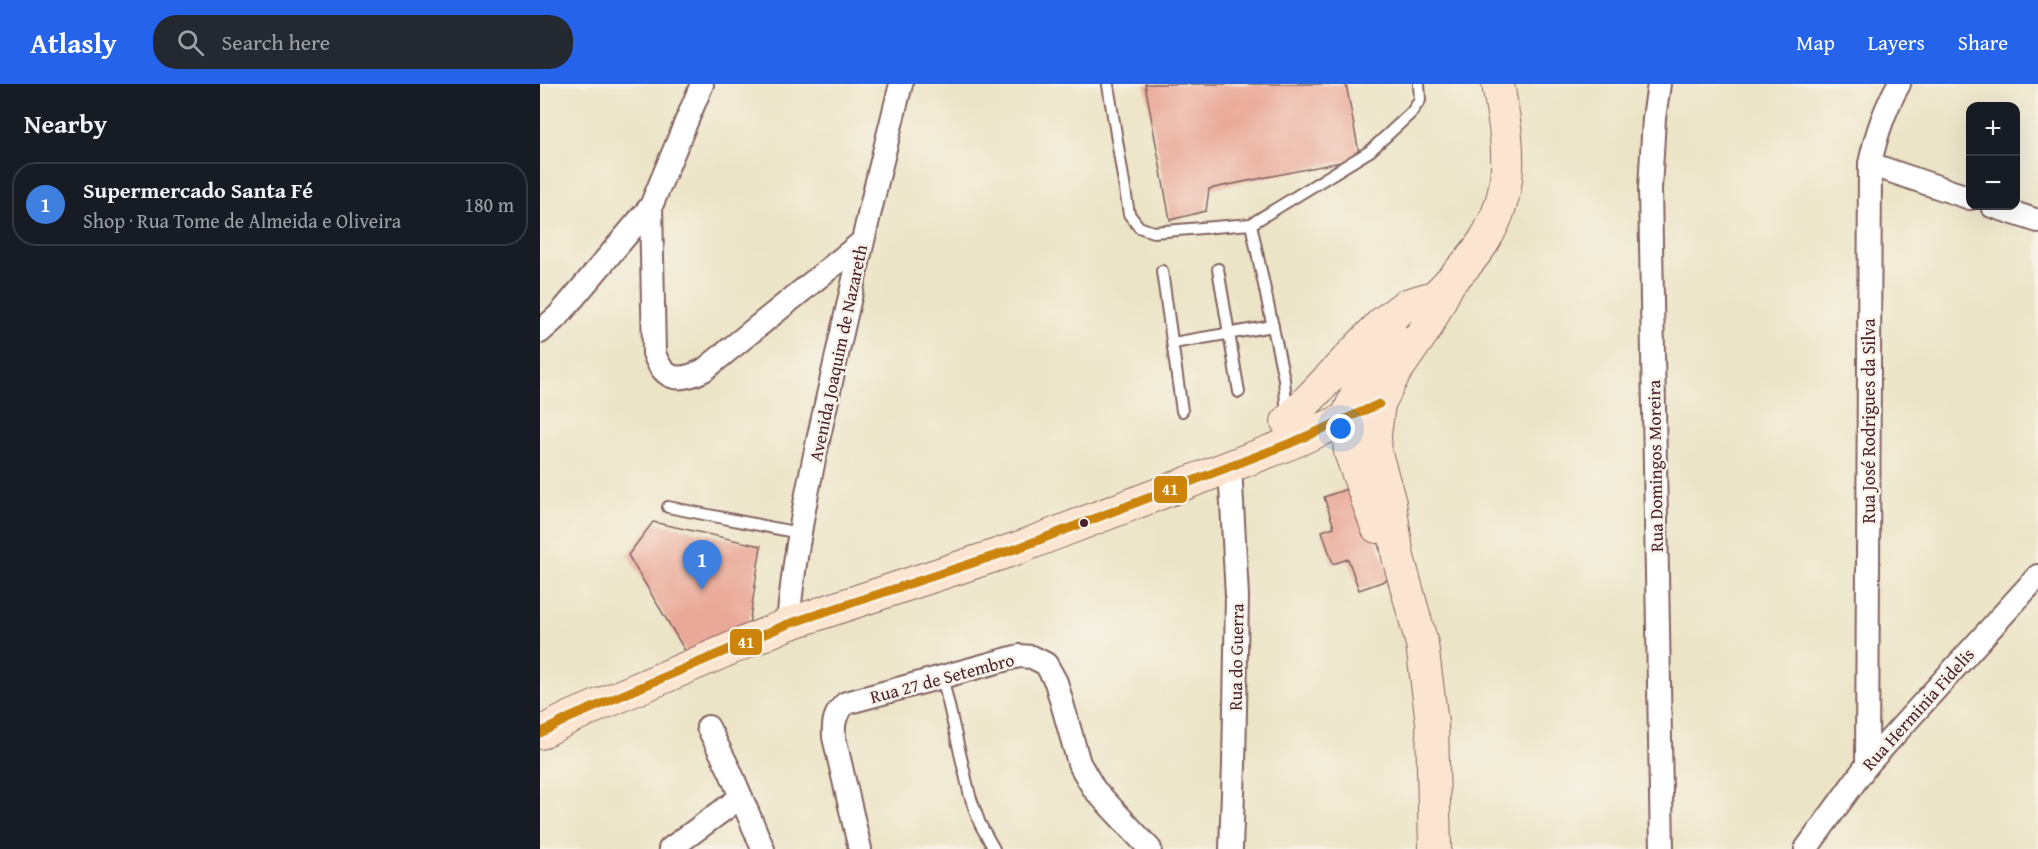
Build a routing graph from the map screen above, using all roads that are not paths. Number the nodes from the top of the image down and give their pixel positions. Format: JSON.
{"nodes":[{"id":1,"x":702,"y":84,"type":"edge"},
{"id":2,"x":901,"y":84,"type":"edge"},
{"id":3,"x":1108,"y":84,"type":"edge"},
{"id":4,"x":1419,"y":84,"type":"edge"},
{"id":5,"x":1498,"y":84,"type":"edge"},
{"id":6,"x":1659,"y":84,"type":"edge"},
{"id":7,"x":1899,"y":84,"type":"edge"},
{"id":8,"x":1870,"y":164,"type":"junction"},
{"id":9,"x":1966,"y":196,"type":"edge"},
{"id":10,"x":651,"y":206,"type":"junction"},
{"id":11,"x":2004,"y":210,"type":"edge"},
{"id":12,"x":2038,"y":221,"type":"edge"},
{"id":13,"x":1251,"y":224,"type":"junction"},
{"id":14,"x":862,"y":242,"type":"junction"},
{"id":15,"x":1218,"y":269,"type":"dead end"},
{"id":16,"x":1162,"y":271,"type":"dead end"},
{"id":17,"x":1442,"y":290,"type":"junction"},
{"id":18,"x":1273,"y":326,"type":"junction"},
{"id":19,"x":540,"y":332,"type":"edge"},
{"id":20,"x":1229,"y":333,"type":"junction"},
{"id":21,"x":1173,"y":343,"type":"junction"},
{"id":22,"x":1239,"y":392,"type":"dead end"},
{"id":23,"x":1370,"y":394,"type":"junction"},
{"id":24,"x":1182,"y":411,"type":"dead end"},
{"id":25,"x":1347,"y":417,"type":"junction"},
{"id":26,"x":1287,"y":422,"type":"junction"},
{"id":27,"x":1230,"y":466,"type":"junction"},
{"id":28,"x":668,"y":507,"type":"dead end"},
{"id":29,"x":799,"y":533,"type":"junction"},
{"id":30,"x":1398,"y":557,"type":"junction"},
{"id":31,"x":2038,"y":576,"type":"edge"},
{"id":32,"x":788,"y":624,"type":"junction"},
{"id":33,"x":942,"y":676,"type":"junction"},
{"id":34,"x":708,"y":727,"type":"dead end"},
{"id":35,"x":540,"y":733,"type":"edge"},
{"id":36,"x":1867,"y":765,"type":"junction"},
{"id":37,"x":741,"y":797,"type":"junction"},
{"id":38,"x":670,"y":849,"type":"edge"},
{"id":39,"x":763,"y":849,"type":"edge"},
{"id":40,"x":860,"y":849,"type":"edge"},
{"id":41,"x":994,"y":849,"type":"edge"},
{"id":42,"x":1150,"y":849,"type":"edge"},
{"id":43,"x":1230,"y":849,"type":"edge"},
{"id":44,"x":1435,"y":849,"type":"edge"},
{"id":45,"x":1662,"y":849,"type":"edge"},
{"id":46,"x":1806,"y":849,"type":"edge"}],
"edges":[{"from":1,"to":10,"type":"street"},
{"from":2,"to":14,"type":"street","name":"Avenida Joaquim de Nazareth"},
{"from":3,"to":13,"type":"lane"},
{"from":4,"to":13,"type":"lane"},
{"from":5,"to":17,"type":"street"},
{"from":6,"to":45,"type":"street","name":"Rua Domingos Moreira"},
{"from":7,"to":8,"type":"street","name":"Rua José Rodrigues da Silva"},
{"from":8,"to":9,"type":"street"},
{"from":8,"to":36,"type":"street","name":"Rua José Rodrigues da Silva"},
{"from":10,"to":14,"type":"street"},
{"from":10,"to":19,"type":"street"},
{"from":11,"to":12,"type":"street"},
{"from":13,"to":18,"type":"lane"},
{"from":14,"to":29,"type":"street","name":"Avenida Joaquim de Nazareth"},
{"from":15,"to":20,"type":"lane"},
{"from":16,"to":21,"type":"lane"},
{"from":17,"to":23,"type":"street"},
{"from":17,"to":23,"type":"street"},
{"from":17,"to":26,"type":"street"},
{"from":18,"to":20,"type":"lane"},
{"from":18,"to":26,"type":"lane"},
{"from":20,"to":21,"type":"lane"},
{"from":20,"to":22,"type":"lane"},
{"from":21,"to":24,"type":"lane"},
{"from":23,"to":25,"type":"street"},
{"from":23,"to":26,"type":"street"},
{"from":23,"to":30,"type":"street"},
{"from":25,"to":27,"type":"street"},
{"from":25,"to":30,"type":"street"},
{"from":26,"to":27,"type":"street"},
{"from":27,"to":32,"type":"street"},
{"from":27,"to":43,"type":"street","name":"Rua do Guerra"},
{"from":28,"to":29,"type":"lane"},
{"from":29,"to":32,"type":"street","name":"Avenida Joaquim de Nazareth"},
{"from":30,"to":44,"type":"street"},
{"from":31,"to":36,"type":"street","name":"Rua Herminia Fidelis"},
{"from":32,"to":35,"type":"street"},
{"from":33,"to":40,"type":"street","name":"Rua 27 de Setembro"},
{"from":33,"to":41,"type":"lane"},
{"from":33,"to":42,"type":"street","name":"Rua 27 de Setembro"},
{"from":34,"to":37,"type":"street"},
{"from":36,"to":46,"type":"street","name":"Rua Herminia Fidelis"},
{"from":37,"to":38,"type":"street"},
{"from":37,"to":39,"type":"street"}]}
